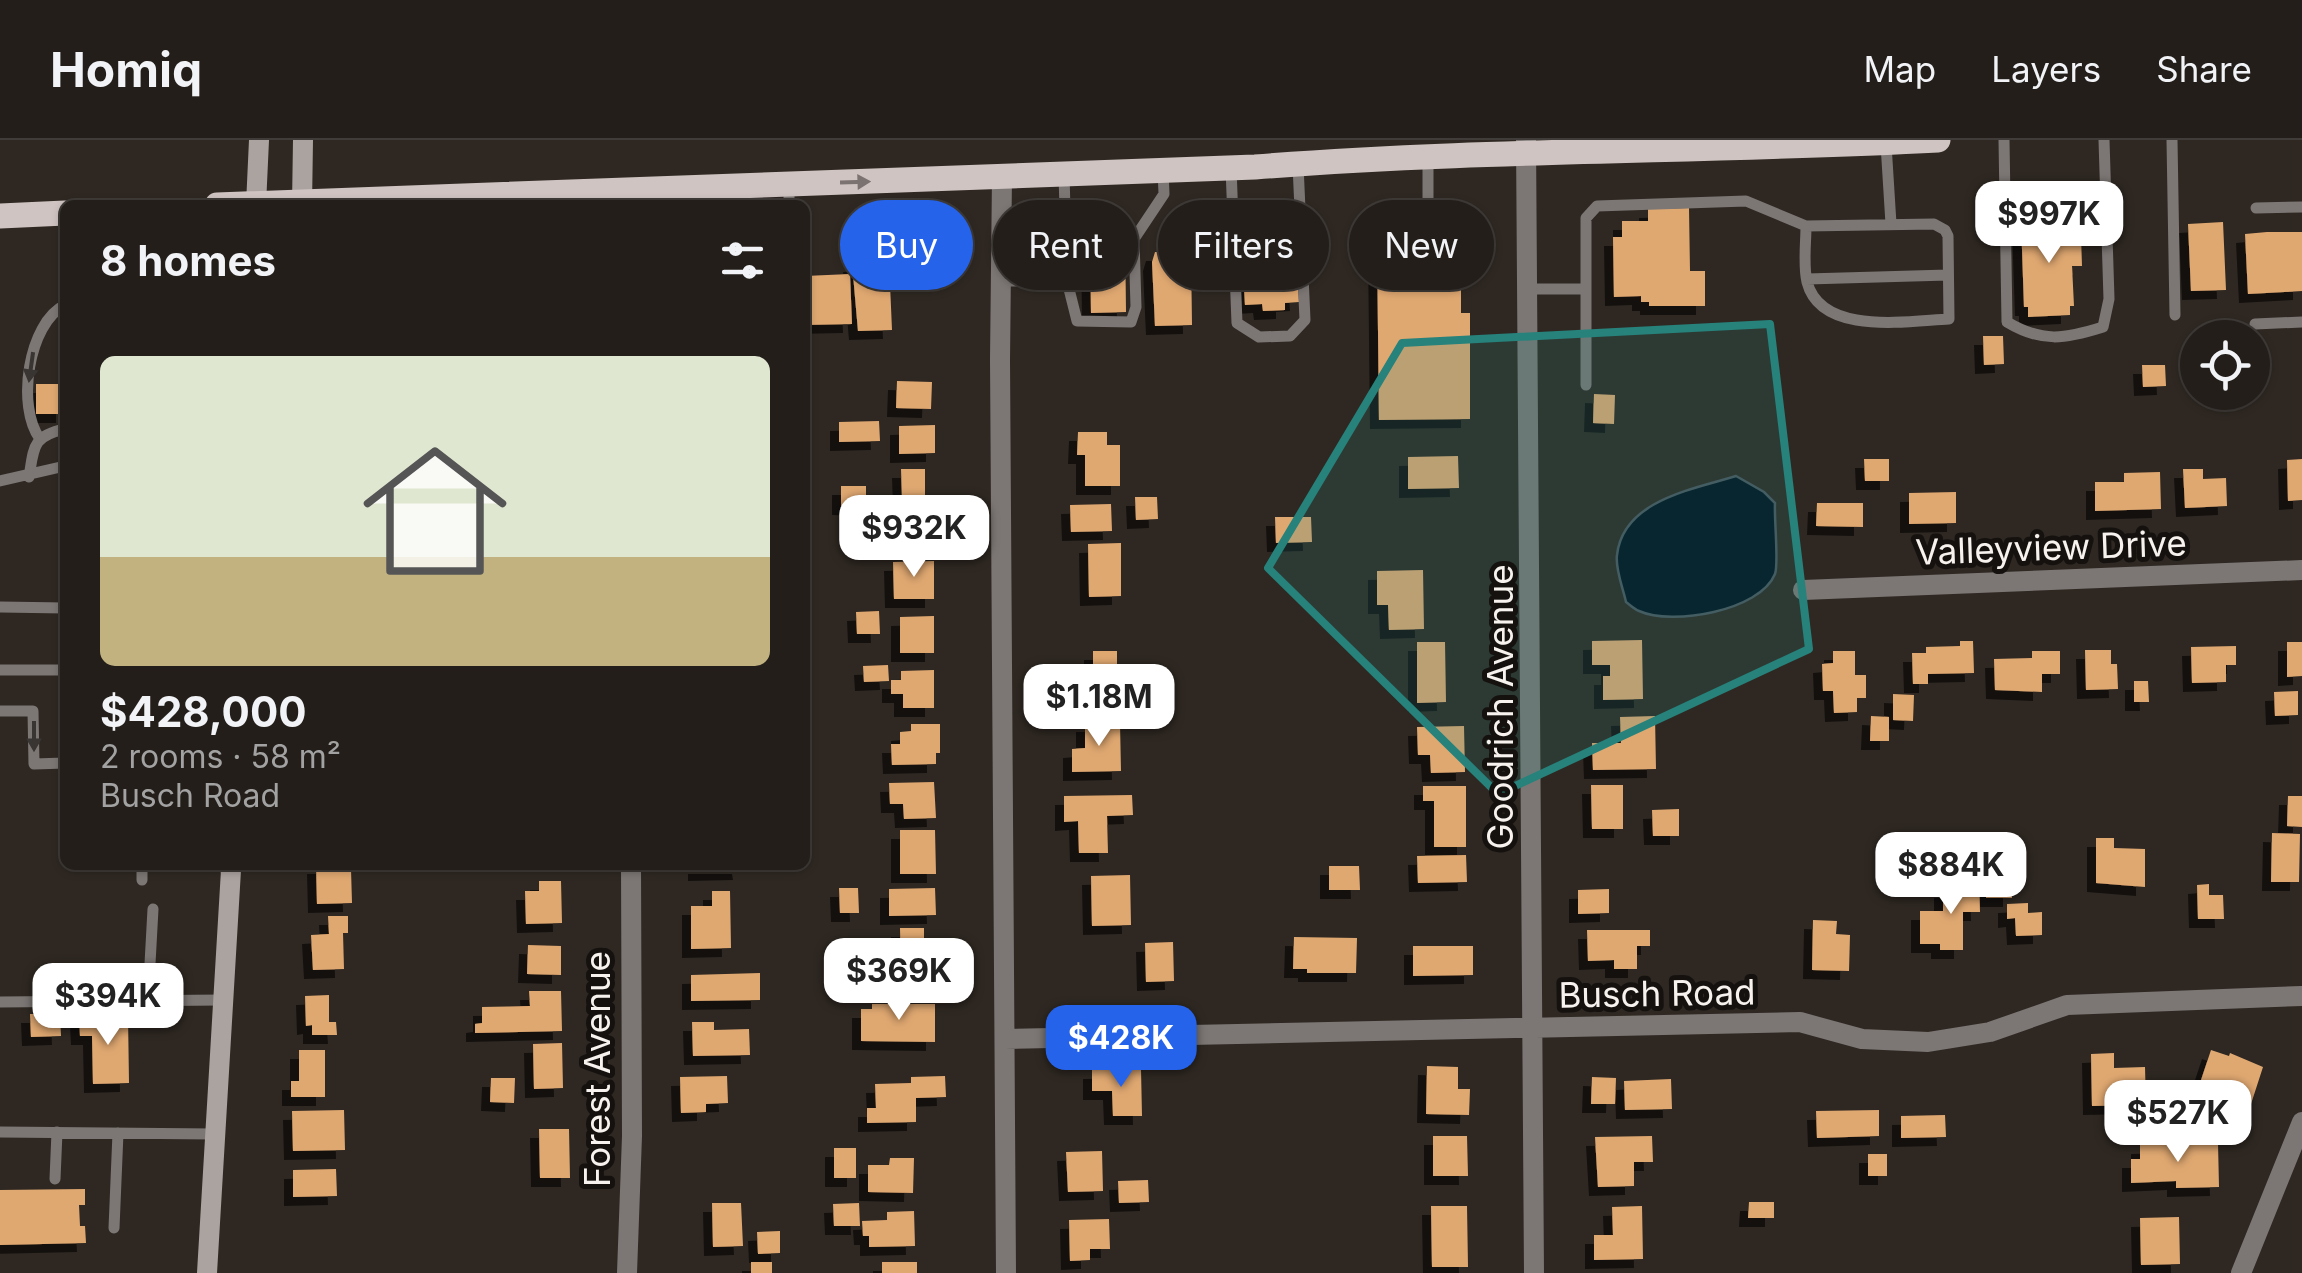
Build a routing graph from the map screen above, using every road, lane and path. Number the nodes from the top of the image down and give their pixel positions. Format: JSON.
{"nodes":[{"id":1,"x":260,"y":140,"type":"edge"},
{"id":2,"x":302,"y":140,"type":"edge"},
{"id":3,"x":1938,"y":140,"type":"edge"},
{"id":4,"x":2004,"y":140,"type":"edge"},
{"id":5,"x":2104,"y":140,"type":"edge"},
{"id":6,"x":2172,"y":140,"type":"edge"},
{"id":7,"x":1886,"y":142,"type":"junction"},
{"id":8,"x":1527,"y":148,"type":"edge"},
{"id":9,"x":1428,"y":157,"type":"junction"},
{"id":10,"x":1298,"y":163,"type":"junction"},
{"id":11,"x":1230,"y":168,"type":"junction"},
{"id":12,"x":1163,"y":170,"type":"junction"},
{"id":13,"x":1064,"y":174,"type":"junction"},
{"id":14,"x":1002,"y":176,"type":"junction"},
{"id":15,"x":789,"y":194,"type":"edge"},
{"id":16,"x":715,"y":196,"type":"edge"},
{"id":17,"x":639,"y":197,"type":"edge"},
{"id":18,"x":576,"y":198,"type":"edge"},
{"id":19,"x":256,"y":200,"type":"edge"},
{"id":20,"x":302,"y":200,"type":"edge"},
{"id":21,"x":466,"y":200,"type":"edge"},
{"id":22,"x":1002,"y":200,"type":"edge"},
{"id":23,"x":1065,"y":200,"type":"edge"},
{"id":24,"x":1231,"y":200,"type":"edge"},
{"id":25,"x":1300,"y":200,"type":"edge"},
{"id":26,"x":1428,"y":200,"type":"edge"},
{"id":27,"x":2302,"y":207,"type":"edge"},
{"id":28,"x":2256,"y":208,"type":"dead end"},
{"id":29,"x":59,"y":214,"type":"edge"},
{"id":30,"x":0,"y":216,"type":"edge"},
{"id":31,"x":1891,"y":224,"type":"junction"},
{"id":32,"x":1806,"y":226,"type":"junction"},
{"id":33,"x":1138,"y":233,"type":"edge"},
{"id":34,"x":1948,"y":275,"type":"junction"},
{"id":35,"x":1807,"y":279,"type":"junction"},
{"id":36,"x":1529,"y":289,"type":"junction"},
{"id":37,"x":1586,"y":289,"type":"junction"},
{"id":38,"x":1001,"y":290,"type":"edge"},
{"id":39,"x":1069,"y":290,"type":"edge"},
{"id":40,"x":1136,"y":290,"type":"edge"},
{"id":41,"x":1235,"y":290,"type":"edge"},
{"id":42,"x":1304,"y":290,"type":"edge"},
{"id":43,"x":60,"y":309,"type":"edge"},
{"id":44,"x":2175,"y":315,"type":"dead end"},
{"id":45,"x":2302,"y":322,"type":"edge"},
{"id":46,"x":2270,"y":323,"type":"edge"},
{"id":47,"x":1586,"y":384,"type":"dead end"},
{"id":48,"x":60,"y":430,"type":"edge"},
{"id":49,"x":40,"y":439,"type":"junction"},
{"id":50,"x":60,"y":468,"type":"edge"},
{"id":51,"x":29,"y":477,"type":"junction"},
{"id":52,"x":0,"y":481,"type":"edge"},
{"id":53,"x":2302,"y":570,"type":"edge"},
{"id":54,"x":1803,"y":590,"type":"dead end"},
{"id":55,"x":0,"y":607,"type":"edge"},
{"id":56,"x":60,"y":608,"type":"edge"},
{"id":57,"x":0,"y":670,"type":"edge"},
{"id":58,"x":60,"y":670,"type":"edge"},
{"id":59,"x":0,"y":711,"type":"edge"},
{"id":60,"x":60,"y":763,"type":"edge"},
{"id":61,"x":142,"y":870,"type":"edge"},
{"id":62,"x":231,"y":870,"type":"edge"},
{"id":63,"x":632,"y":870,"type":"edge"},
{"id":64,"x":142,"y":880,"type":"dead end"},
{"id":65,"x":153,"y":909,"type":"dead end"},
{"id":66,"x":2302,"y":996,"type":"edge"},
{"id":67,"x":148,"y":1000,"type":"junction"},
{"id":68,"x":222,"y":1000,"type":"junction"},
{"id":69,"x":0,"y":1002,"type":"edge"},
{"id":70,"x":1534,"y":1028,"type":"junction"},
{"id":71,"x":1005,"y":1039,"type":"junction"},
{"id":72,"x":2302,"y":1122,"type":"edge"},
{"id":73,"x":0,"y":1132,"type":"edge"},
{"id":74,"x":57,"y":1132,"type":"junction"},
{"id":75,"x":118,"y":1133,"type":"junction"},
{"id":76,"x":214,"y":1134,"type":"junction"},
{"id":77,"x":55,"y":1180,"type":"dead end"},
{"id":78,"x":114,"y":1228,"type":"dead end"},
{"id":79,"x":207,"y":1273,"type":"edge"},
{"id":80,"x":627,"y":1273,"type":"edge"},
{"id":81,"x":1006,"y":1273,"type":"edge"},
{"id":82,"x":1534,"y":1273,"type":"edge"},
{"id":83,"x":2241,"y":1273,"type":"edge"}],
"edges":[{"from":1,"to":19,"type":"street"},
{"from":2,"to":20,"type":"street"},
{"from":3,"to":7,"type":"main road"},
{"from":4,"to":5,"type":"lane"},
{"from":6,"to":44,"type":"lane"},
{"from":7,"to":8,"type":"main road"},
{"from":7,"to":31,"type":"lane"},
{"from":8,"to":9,"type":"main road"},
{"from":8,"to":36,"type":"street","name":"Goodrich Avenue"},
{"from":9,"to":10,"type":"main road"},
{"from":9,"to":26,"type":"lane"},
{"from":10,"to":11,"type":"main road"},
{"from":10,"to":25,"type":"lane"},
{"from":11,"to":12,"type":"main road"},
{"from":11,"to":24,"type":"lane"},
{"from":12,"to":13,"type":"main road"},
{"from":12,"to":33,"type":"lane"},
{"from":13,"to":14,"type":"main road"},
{"from":13,"to":23,"type":"lane"},
{"from":15,"to":14,"type":"main road","one_way":true},
{"from":14,"to":22,"type":"street"},
{"from":15,"to":16,"type":"main road"},
{"from":16,"to":17,"type":"main road"},
{"from":17,"to":18,"type":"main road"},
{"from":18,"to":21,"type":"main road"},
{"from":27,"to":28,"type":"lane"},
{"from":29,"to":30,"type":"main road"},
{"from":31,"to":32,"type":"lane"},
{"from":31,"to":34,"type":"lane"},
{"from":32,"to":35,"type":"lane"},
{"from":32,"to":37,"type":"lane"},
{"from":34,"to":35,"type":"lane"},
{"from":34,"to":35,"type":"lane"},
{"from":36,"to":37,"type":"lane"},
{"from":36,"to":70,"type":"street","name":"Goodrich Avenue"},
{"from":37,"to":47,"type":"lane"},
{"from":38,"to":71,"type":"street"},
{"from":39,"to":40,"type":"lane"},
{"from":41,"to":42,"type":"lane"},
{"from":43,"to":49,"type":"lane","one_way":true},
{"from":45,"to":46,"type":"lane"},
{"from":48,"to":49,"type":"lane"},
{"from":49,"to":51,"type":"lane"},
{"from":50,"to":51,"type":"lane"},
{"from":51,"to":52,"type":"lane"},
{"from":53,"to":54,"type":"street","name":"Valleyview Drive"},
{"from":55,"to":56,"type":"lane"},
{"from":57,"to":58,"type":"lane"},
{"from":59,"to":60,"type":"lane","one_way":true},
{"from":61,"to":64,"type":"lane"},
{"from":62,"to":68,"type":"street"},
{"from":63,"to":80,"type":"street","name":"Forest Avenue"},
{"from":65,"to":67,"type":"lane"},
{"from":66,"to":70,"type":"street","name":"Busch Road"},
{"from":67,"to":68,"type":"lane"},
{"from":67,"to":69,"type":"lane"},
{"from":68,"to":76,"type":"street"},
{"from":70,"to":71,"type":"street","name":"Busch Road"},
{"from":70,"to":82,"type":"street","name":"Goodrich Avenue"},
{"from":71,"to":81,"type":"street"},
{"from":72,"to":83,"type":"street"},
{"from":73,"to":74,"type":"lane"},
{"from":74,"to":75,"type":"lane"},
{"from":74,"to":77,"type":"lane"},
{"from":75,"to":76,"type":"lane"},
{"from":75,"to":78,"type":"lane"},
{"from":76,"to":79,"type":"street"}]}
